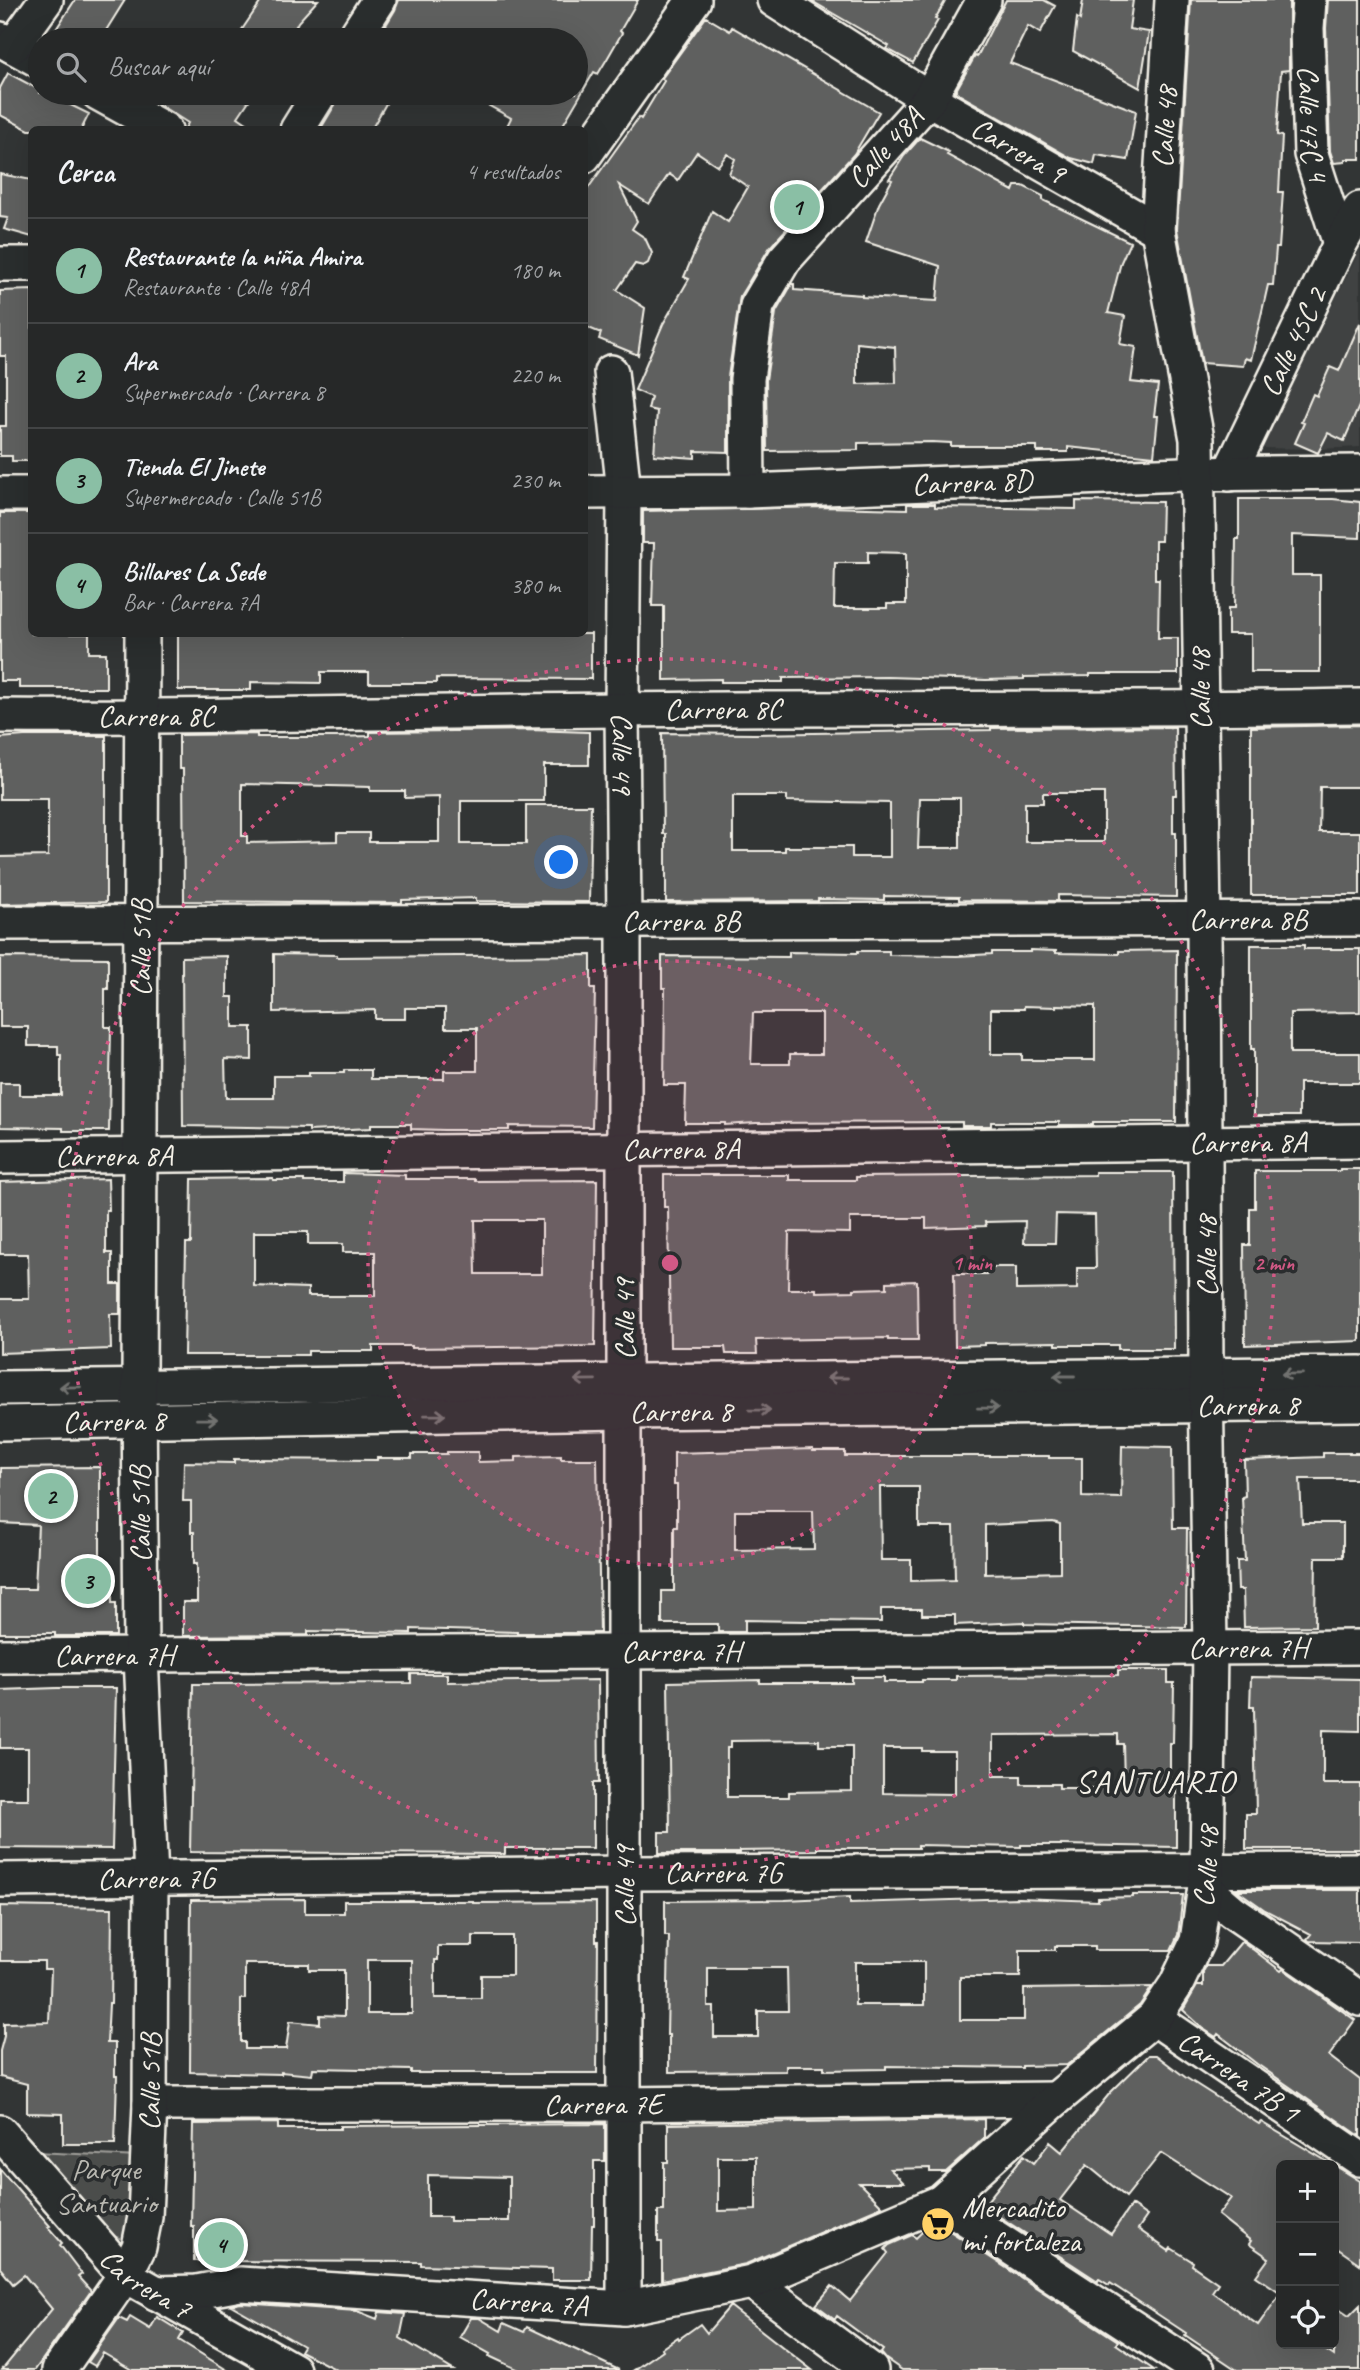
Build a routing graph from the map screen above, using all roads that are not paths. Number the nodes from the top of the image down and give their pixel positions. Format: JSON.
{"nodes":[{"id":1,"x":46,"y":0,"type":"edge"},
{"id":2,"x":379,"y":0,"type":"edge"},
{"id":3,"x":694,"y":0,"type":"edge"},
{"id":4,"x":775,"y":0,"type":"edge"},
{"id":5,"x":985,"y":0,"type":"edge"},
{"id":6,"x":1172,"y":0,"type":"edge"},
{"id":7,"x":1310,"y":0,"type":"edge"},
{"id":8,"x":30,"y":28,"type":"edge"},
{"id":9,"x":361,"y":28,"type":"edge"},
{"id":10,"x":28,"y":32,"type":"edge"},
{"id":11,"x":18,"y":49,"type":"edge"},
{"id":12,"x":929,"y":99,"type":"junction"},
{"id":13,"x":120,"y":105,"type":"edge"},
{"id":14,"x":313,"y":105,"type":"edge"},
{"id":15,"x":158,"y":126,"type":"edge"},
{"id":16,"x":299,"y":126,"type":"edge"},
{"id":17,"x":588,"y":150,"type":"edge"},
{"id":18,"x":1360,"y":209,"type":"edge"},
{"id":19,"x":1158,"y":230,"type":"junction"},
{"id":20,"x":1340,"y":244,"type":"junction"},
{"id":21,"x":0,"y":264,"type":"edge"},
{"id":22,"x":28,"y":264,"type":"edge"},
{"id":23,"x":611,"y":372,"type":"dead end"},
{"id":24,"x":1360,"y":472,"type":"edge"},
{"id":25,"x":1213,"y":474,"type":"junction"},
{"id":26,"x":748,"y":491,"type":"junction"},
{"id":27,"x":588,"y":492,"type":"edge"},
{"id":28,"x":624,"y":492,"type":"junction"},
{"id":29,"x":0,"y":494,"type":"edge"},
{"id":30,"x":28,"y":494,"type":"edge"},
{"id":31,"x":142,"y":637,"type":"edge"},
{"id":32,"x":1360,"y":706,"type":"edge"},
{"id":33,"x":1200,"y":709,"type":"junction"},
{"id":34,"x":622,"y":710,"type":"junction"},
{"id":35,"x":0,"y":716,"type":"edge"},
{"id":36,"x":141,"y":717,"type":"junction"},
{"id":37,"x":1360,"y":919,"type":"edge"},
{"id":38,"x":1204,"y":921,"type":"junction"},
{"id":39,"x":0,"y":923,"type":"edge"},
{"id":40,"x":139,"y":923,"type":"junction"},
{"id":41,"x":624,"y":923,"type":"junction"},
{"id":42,"x":1360,"y":1141,"type":"edge"},
{"id":43,"x":1206,"y":1144,"type":"junction"},
{"id":44,"x":624,"y":1149,"type":"junction"},
{"id":45,"x":139,"y":1156,"type":"junction"},
{"id":46,"x":0,"y":1157,"type":"edge"},
{"id":47,"x":1360,"y":1373,"type":"edge"},
{"id":48,"x":139,"y":1386,"type":"junction"},
{"id":49,"x":0,"y":1388,"type":"edge"},
{"id":50,"x":1207,"y":1391,"type":"junction"},
{"id":51,"x":624,"y":1396,"type":"junction"},
{"id":52,"x":1360,"y":1404,"type":"edge"},
{"id":53,"x":139,"y":1420,"type":"junction"},
{"id":54,"x":0,"y":1423,"type":"edge"},
{"id":55,"x":1360,"y":1647,"type":"edge"},
{"id":56,"x":1210,"y":1648,"type":"junction"},
{"id":57,"x":624,"y":1652,"type":"junction"},
{"id":58,"x":0,"y":1656,"type":"edge"},
{"id":59,"x":141,"y":1656,"type":"junction"},
{"id":60,"x":1360,"y":1870,"type":"edge"},
{"id":61,"x":624,"y":1873,"type":"junction"},
{"id":62,"x":151,"y":1878,"type":"junction"},
{"id":63,"x":0,"y":1880,"type":"edge"},
{"id":64,"x":1206,"y":1880,"type":"junction"},
{"id":65,"x":1360,"y":1999,"type":"edge"},
{"id":66,"x":1154,"y":2018,"type":"junction"},
{"id":67,"x":1056,"y":2099,"type":"junction"},
{"id":68,"x":150,"y":2104,"type":"junction"},
{"id":69,"x":624,"y":2104,"type":"junction"},
{"id":70,"x":0,"y":2132,"type":"edge"},
{"id":71,"x":1360,"y":2159,"type":"edge"},
{"id":72,"x":941,"y":2202,"type":"junction"},
{"id":73,"x":125,"y":2275,"type":"junction"},
{"id":74,"x":752,"y":2281,"type":"junction"},
{"id":75,"x":156,"y":2293,"type":"junction"},
{"id":76,"x":624,"y":2308,"type":"junction"},
{"id":77,"x":59,"y":2370,"type":"edge"},
{"id":78,"x":293,"y":2370,"type":"edge"},
{"id":79,"x":871,"y":2370,"type":"edge"},
{"id":80,"x":1198,"y":2370,"type":"edge"}],
"edges":[{"from":1,"to":8,"type":"street"},
{"from":2,"to":9,"type":"street"},
{"from":3,"to":17,"type":"street"},
{"from":4,"to":12,"type":"street","name":"Carrera 9"},
{"from":5,"to":12,"type":"street","name":"Calle 48A"},
{"from":6,"to":19,"type":"street","name":"Calle 48"},
{"from":7,"to":20,"type":"street","name":"Calle 47C 4"},
{"from":10,"to":11,"type":"street"},
{"from":12,"to":19,"type":"street","name":"Carrera 9"},
{"from":12,"to":26,"type":"street","name":"Calle 48A"},
{"from":13,"to":15,"type":"street"},
{"from":14,"to":16,"type":"street"},
{"from":18,"to":20,"type":"street","name":"Calle 45C 2"},
{"from":19,"to":25,"type":"street","name":"Calle 48"},
{"from":20,"to":25,"type":"street","name":"Calle 45C 2"},
{"from":21,"to":22,"type":"street"},
{"from":23,"to":28,"type":"street","name":"Calle 49"},
{"from":24,"to":25,"type":"street","name":"Carrera 8D"},
{"from":25,"to":26,"type":"street","name":"Carrera 8D"},
{"from":25,"to":33,"type":"street","name":"Calle 48"},
{"from":26,"to":28,"type":"street","name":"Carrera 8D"},
{"from":27,"to":28,"type":"street","name":"Carrera 8D"},
{"from":28,"to":34,"type":"street","name":"Calle 49"},
{"from":29,"to":30,"type":"street"},
{"from":31,"to":36,"type":"street","name":"Calle 51B"},
{"from":32,"to":33,"type":"street","name":"Carrera 8C"},
{"from":33,"to":34,"type":"street","name":"Carrera 8C"},
{"from":33,"to":38,"type":"street","name":"Calle 48"},
{"from":34,"to":36,"type":"street","name":"Carrera 8C"},
{"from":34,"to":41,"type":"street","name":"Calle 49"},
{"from":35,"to":36,"type":"street","name":"Carrera 8C"},
{"from":36,"to":40,"type":"street","name":"Calle 51B"},
{"from":37,"to":38,"type":"street","name":"Carrera 8B"},
{"from":38,"to":41,"type":"street","name":"Carrera 8B"},
{"from":38,"to":43,"type":"street","name":"Calle 48"},
{"from":39,"to":40,"type":"street","name":"Carrera 8B"},
{"from":40,"to":41,"type":"street","name":"Carrera 8B"},
{"from":40,"to":45,"type":"street","name":"Calle 51B"},
{"from":41,"to":44,"type":"street","name":"Calle 49"},
{"from":42,"to":43,"type":"street","name":"Carrera 8A"},
{"from":43,"to":44,"type":"street","name":"Carrera 8A"},
{"from":43,"to":50,"type":"street","name":"Calle 48"},
{"from":44,"to":45,"type":"street","name":"Carrera 8A"},
{"from":44,"to":51,"type":"street","name":"Calle 49"},
{"from":45,"to":46,"type":"street","name":"Carrera 8A"},
{"from":45,"to":48,"type":"street","name":"Calle 51B"},
{"from":47,"to":50,"type":"street","name":"Carrera 8","one_way":true},
{"from":48,"to":49,"type":"street","name":"Carrera 8","one_way":true},
{"from":51,"to":48,"type":"street","name":"Carrera 8","one_way":true},
{"from":48,"to":53,"type":"street","name":"Calle 51B"},
{"from":50,"to":51,"type":"street","name":"Carrera 8"},
{"from":50,"to":52,"type":"street","name":"Carrera 8"},
{"from":50,"to":56,"type":"street","name":"Calle 48"},
{"from":53,"to":51,"type":"street","name":"Carrera 8","one_way":true},
{"from":51,"to":57,"type":"street","name":"Calle 49"},
{"from":53,"to":54,"type":"street","name":"Carrera 8"},
{"from":53,"to":59,"type":"street","name":"Calle 51B"},
{"from":55,"to":56,"type":"street","name":"Carrera 7H"},
{"from":56,"to":57,"type":"street","name":"Carrera 7H"},
{"from":56,"to":64,"type":"street","name":"Calle 48"},
{"from":57,"to":59,"type":"street","name":"Carrera 7H"},
{"from":57,"to":61,"type":"street","name":"Calle 49"},
{"from":58,"to":59,"type":"street","name":"Carrera 7H"},
{"from":59,"to":62,"type":"street","name":"Calle 51B"},
{"from":60,"to":64,"type":"street","name":"Carrera 7G"},
{"from":61,"to":62,"type":"street","name":"Carrera 7G"},
{"from":61,"to":64,"type":"street","name":"Carrera 7G"},
{"from":61,"to":69,"type":"street","name":"Calle 49"},
{"from":62,"to":63,"type":"street","name":"Carrera 7G"},
{"from":62,"to":68,"type":"street","name":"Calle 51B"},
{"from":64,"to":65,"type":"street"},
{"from":64,"to":66,"type":"street","name":"Calle 48"},
{"from":66,"to":67,"type":"street","name":"Calle 48"},
{"from":66,"to":71,"type":"street","name":"Carrera 7B 1"},
{"from":67,"to":69,"type":"street","name":"Carrera 7E"},
{"from":67,"to":72,"type":"street","name":"Calle 48"},
{"from":68,"to":69,"type":"street","name":"Carrera 7E"},
{"from":68,"to":73,"type":"street","name":"Calle 51B"},
{"from":69,"to":76,"type":"street","name":"Calle 49"},
{"from":70,"to":73,"type":"street","name":"Carrera 7"},
{"from":72,"to":74,"type":"street","name":"Calle 48"},
{"from":72,"to":80,"type":"street"},
{"from":73,"to":75,"type":"street","name":"Carrera 7"},
{"from":73,"to":77,"type":"street","name":"Calle 51B"},
{"from":74,"to":76,"type":"street","name":"Carrera 7A"},
{"from":74,"to":79,"type":"street"},
{"from":75,"to":76,"type":"street","name":"Carrera 7A"},
{"from":75,"to":78,"type":"street","name":"Carrera 7"}]}
